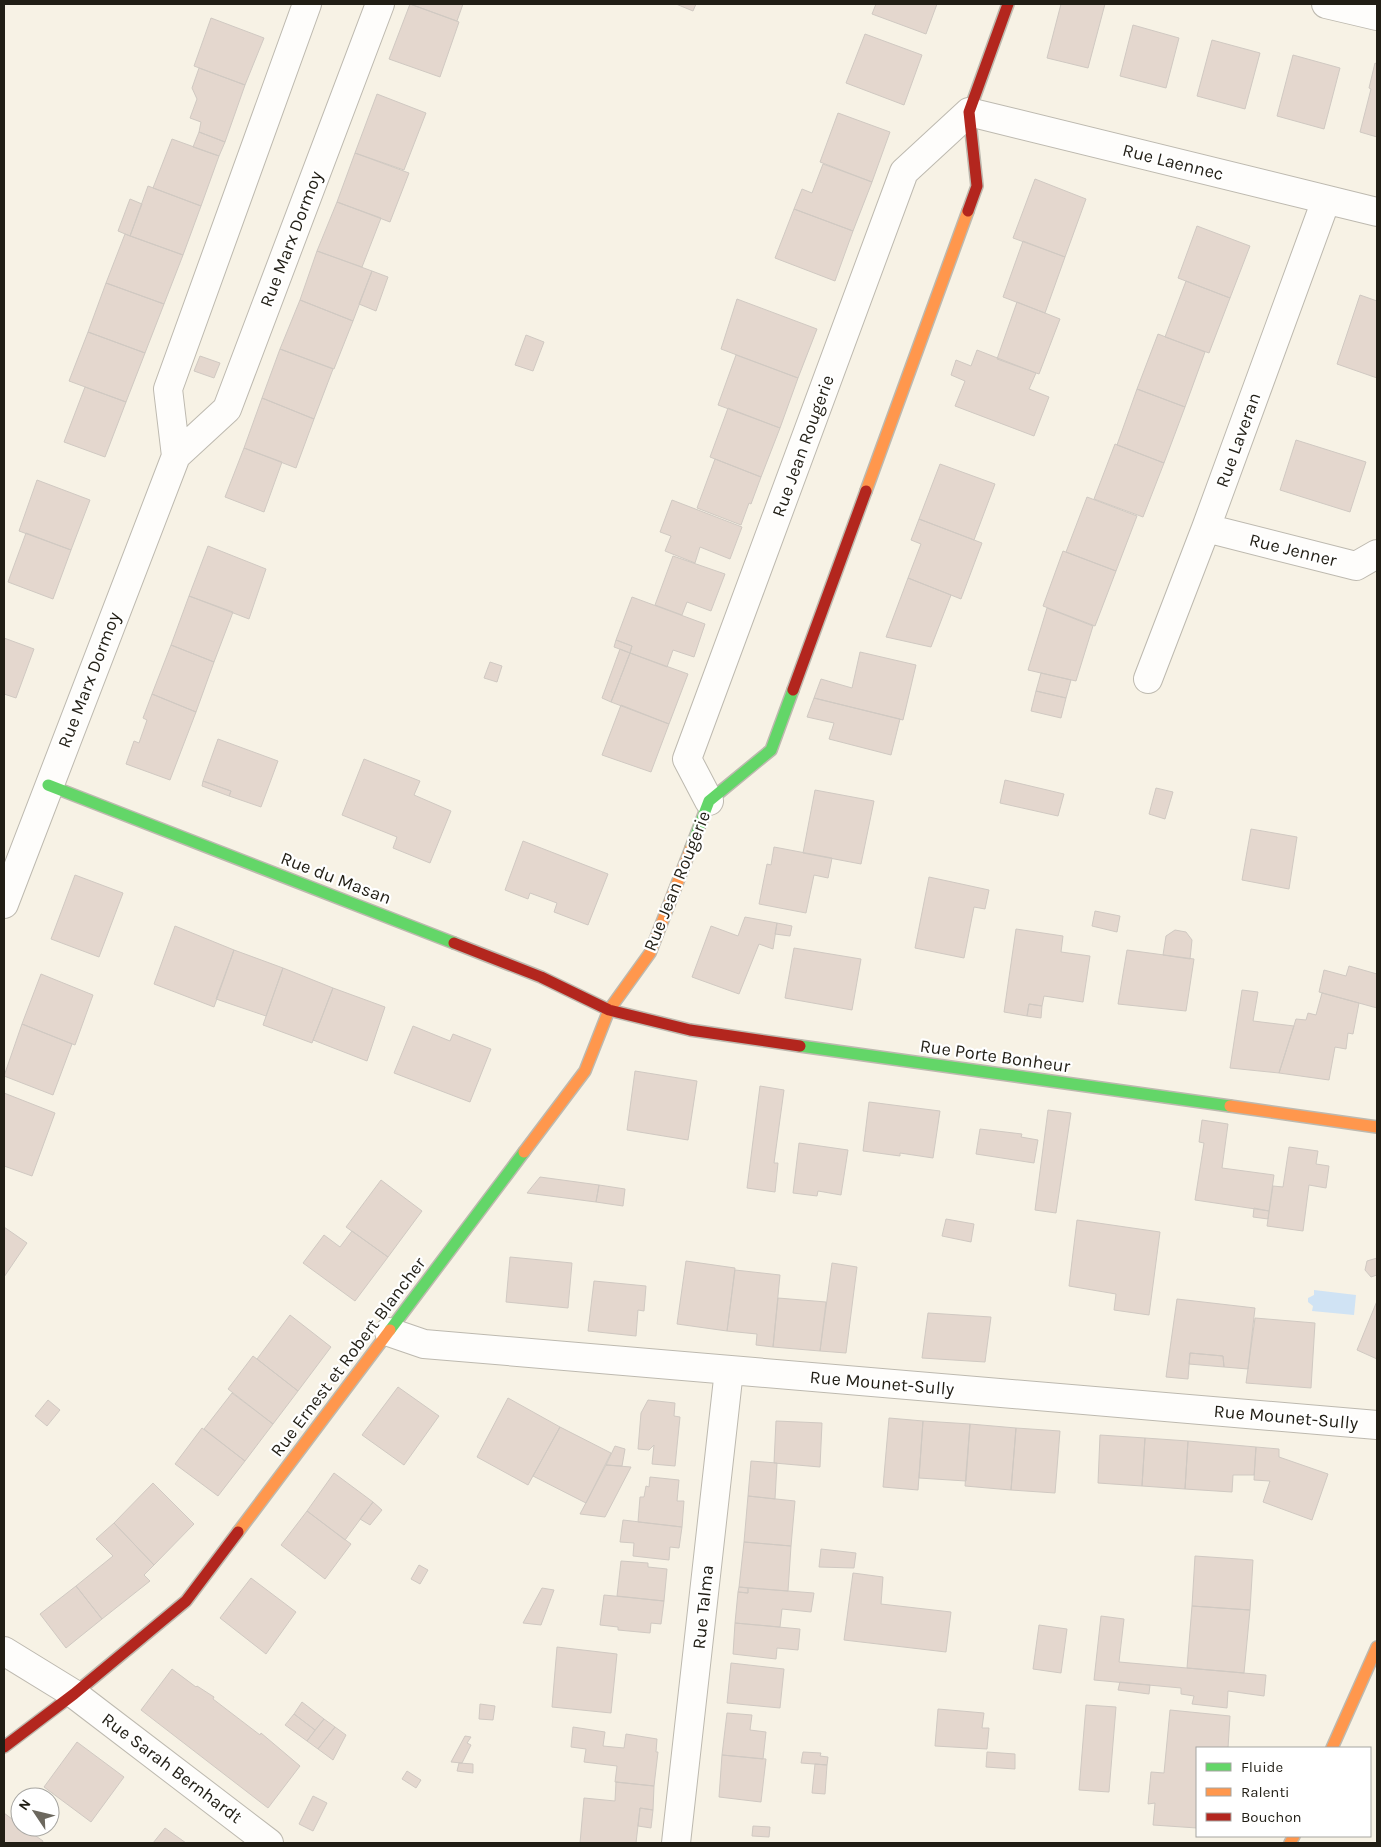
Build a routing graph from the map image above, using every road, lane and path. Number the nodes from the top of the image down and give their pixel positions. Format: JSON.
{"nodes":[{"id":1,"x":307,"y":4,"type":"edge"},
{"id":2,"x":380,"y":4,"type":"edge"},
{"id":3,"x":1008,"y":4,"type":"edge"},
{"id":4,"x":1326,"y":4,"type":"edge"},
{"id":5,"x":1377,"y":16,"type":"edge"},
{"id":6,"x":969,"y":112,"type":"junction"},
{"id":7,"x":1326,"y":200,"type":"junction"},
{"id":8,"x":1377,"y":212,"type":"edge"},
{"id":9,"x":176,"y":456,"type":"junction"},
{"id":10,"x":1206,"y":528,"type":"junction"},
{"id":11,"x":1377,"y":554,"type":"edge"},
{"id":12,"x":1148,"y":679,"type":"dead end"},
{"id":13,"x":48,"y":785,"type":"junction"},
{"id":14,"x":709,"y":801,"type":"junction"},
{"id":15,"x":4,"y":904,"type":"edge"},
{"id":16,"x":609,"y":1010,"type":"junction"},
{"id":17,"x":1377,"y":1127,"type":"edge"},
{"id":18,"x":389,"y":1332,"type":"junction"},
{"id":19,"x":728,"y":1370,"type":"junction"},
{"id":20,"x":1377,"y":1425,"type":"edge"},
{"id":21,"x":1377,"y":1647,"type":"edge"},
{"id":22,"x":4,"y":1651,"type":"edge"},
{"id":23,"x":74,"y":1694,"type":"junction"},
{"id":24,"x":4,"y":1747,"type":"edge"},
{"id":25,"x":1332,"y":1747,"type":"edge"},
{"id":26,"x":269,"y":1843,"type":"edge"},
{"id":27,"x":676,"y":1843,"type":"edge"}],
"edges":[{"from":1,"to":9,"type":"street","name":"Rue Marx Dormoy"},
{"from":2,"to":9,"type":"street","name":"Rue Marx Dormoy"},
{"from":3,"to":6,"type":"street","name":"Rue Jean Rougerie"},
{"from":4,"to":5,"type":"street"},
{"from":6,"to":7,"type":"street","name":"Rue Laennec"},
{"from":6,"to":14,"type":"street","name":"Rue Jean Rougerie"},
{"from":6,"to":14,"type":"street","name":"Rue Jean Rougerie"},
{"from":7,"to":8,"type":"street","name":"Rue Laennec"},
{"from":7,"to":10,"type":"street","name":"Rue Laveran"},
{"from":9,"to":13,"type":"street","name":"Rue Marx Dormoy"},
{"from":10,"to":11,"type":"street","name":"Rue Jenner"},
{"from":10,"to":12,"type":"street","name":"Rue Laveran"},
{"from":13,"to":15,"type":"street","name":"Rue Marx Dormoy"},
{"from":13,"to":16,"type":"street","name":"Rue du Masan"},
{"from":14,"to":16,"type":"street","name":"Rue Jean Rougerie"},
{"from":16,"to":17,"type":"street","name":"Rue Porte Bonheur"},
{"from":16,"to":18,"type":"street","name":"Rue Ernest et Robert Blancher"},
{"from":18,"to":19,"type":"street","name":"Rue Mounet-Sully"},
{"from":18,"to":23,"type":"street","name":"Rue Ernest et Robert Blancher"},
{"from":19,"to":20,"type":"street","name":"Rue Mounet-Sully"},
{"from":19,"to":27,"type":"street","name":"Rue Talma"},
{"from":21,"to":25,"type":"street"},
{"from":22,"to":23,"type":"street","name":"Rue Sarah Bernhardt"},
{"from":23,"to":24,"type":"street","name":"Rue Ernest et Robert Blancher"},
{"from":23,"to":26,"type":"street","name":"Rue Sarah Bernhardt"}]}
